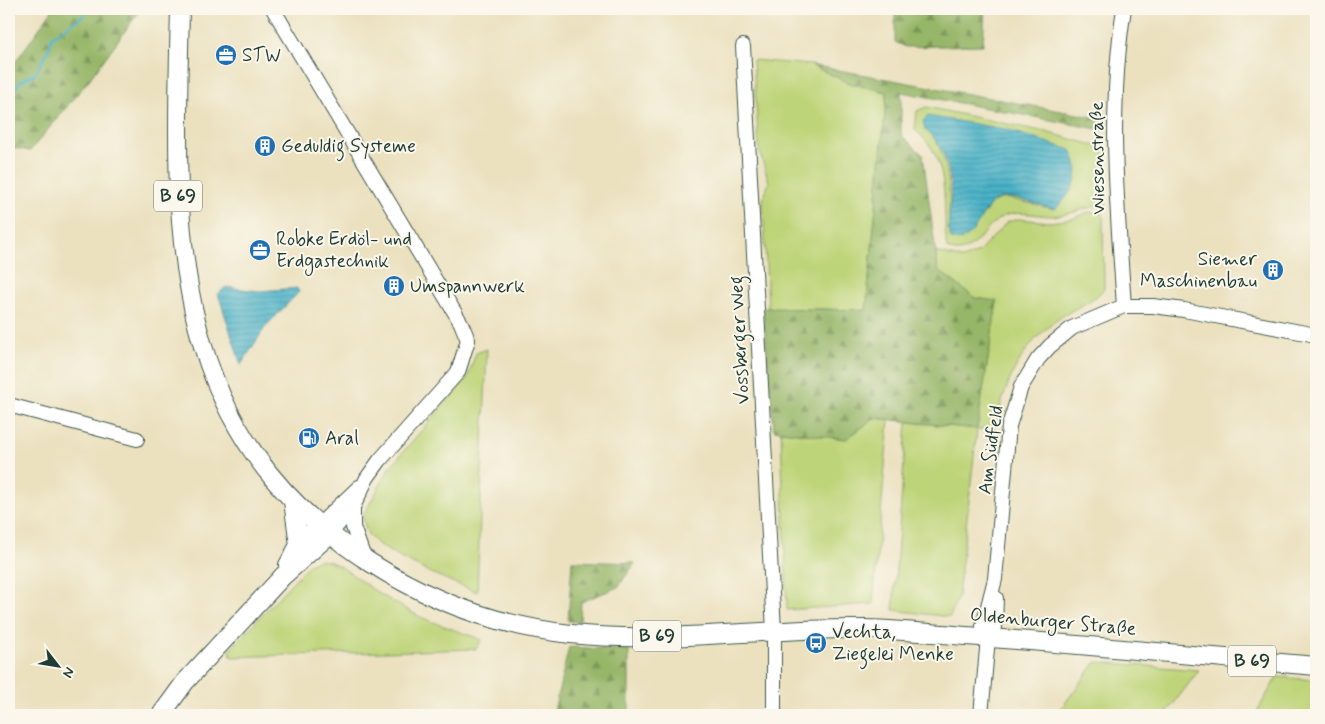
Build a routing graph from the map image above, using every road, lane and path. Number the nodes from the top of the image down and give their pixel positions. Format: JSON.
{"nodes":[{"id":1,"x":180,"y":9,"type":"edge"},
{"id":2,"x":273,"y":9,"type":"edge"},
{"id":3,"x":1124,"y":9,"type":"edge"},
{"id":4,"x":743,"y":46,"type":"dead end"},
{"id":5,"x":1124,"y":306,"type":"junction"},
{"id":6,"x":1316,"y":335,"type":"edge"},
{"id":7,"x":9,"y":405,"type":"edge"},
{"id":8,"x":137,"y":439,"type":"dead end"},
{"id":9,"x":367,"y":478,"type":"junction"},
{"id":10,"x":292,"y":501,"type":"junction"},
{"id":11,"x":353,"y":507,"type":"junction"},
{"id":12,"x":325,"y":529,"type":"junction"},
{"id":13,"x":299,"y":545,"type":"junction"},
{"id":14,"x":364,"y":559,"type":"junction"},
{"id":15,"x":283,"y":576,"type":"junction"},
{"id":16,"x":774,"y":632,"type":"junction"},
{"id":17,"x":988,"y":638,"type":"junction"},
{"id":18,"x":1316,"y":666,"type":"edge"},
{"id":19,"x":161,"y":715,"type":"edge"},
{"id":20,"x":774,"y":715,"type":"edge"},
{"id":21,"x":981,"y":715,"type":"edge"}],
"edges":[{"from":1,"to":10,"type":"main road","number":"B 69"},
{"from":2,"to":9,"type":"street"},
{"from":3,"to":5,"type":"street","name":"Wiesenstraße"},
{"from":4,"to":16,"type":"street","name":"Vossberger Weg"},
{"from":5,"to":6,"type":"street","name":"Am Südfeld"},
{"from":5,"to":17,"type":"street","name":"Am Südfeld"},
{"from":7,"to":8,"type":"street"},
{"from":9,"to":11,"type":"street"},
{"from":9,"to":12,"type":"street"},
{"from":10,"to":12,"type":"main road","number":"B 69"},
{"from":10,"to":13,"type":"main road"},
{"from":11,"to":12,"type":"street"},
{"from":11,"to":14,"type":"street"},
{"from":12,"to":13,"type":"main road"},
{"from":12,"to":14,"type":"main road","name":"Oldenburger Straße","number":"B 69"},
{"from":12,"to":15,"type":"main road"},
{"from":13,"to":15,"type":"main road"},
{"from":14,"to":16,"type":"main road","name":"Oldenburger Straße","number":"B 69"},
{"from":15,"to":19,"type":"main road"},
{"from":16,"to":17,"type":"main road","name":"Oldenburger Straße","number":"B 69"},
{"from":16,"to":20,"type":"street","name":"Vossberger Weg"},
{"from":17,"to":18,"type":"main road","name":"Oldenburger Straße","number":"B 69"},
{"from":17,"to":21,"type":"street","name":"Am Südfeld"}]}
